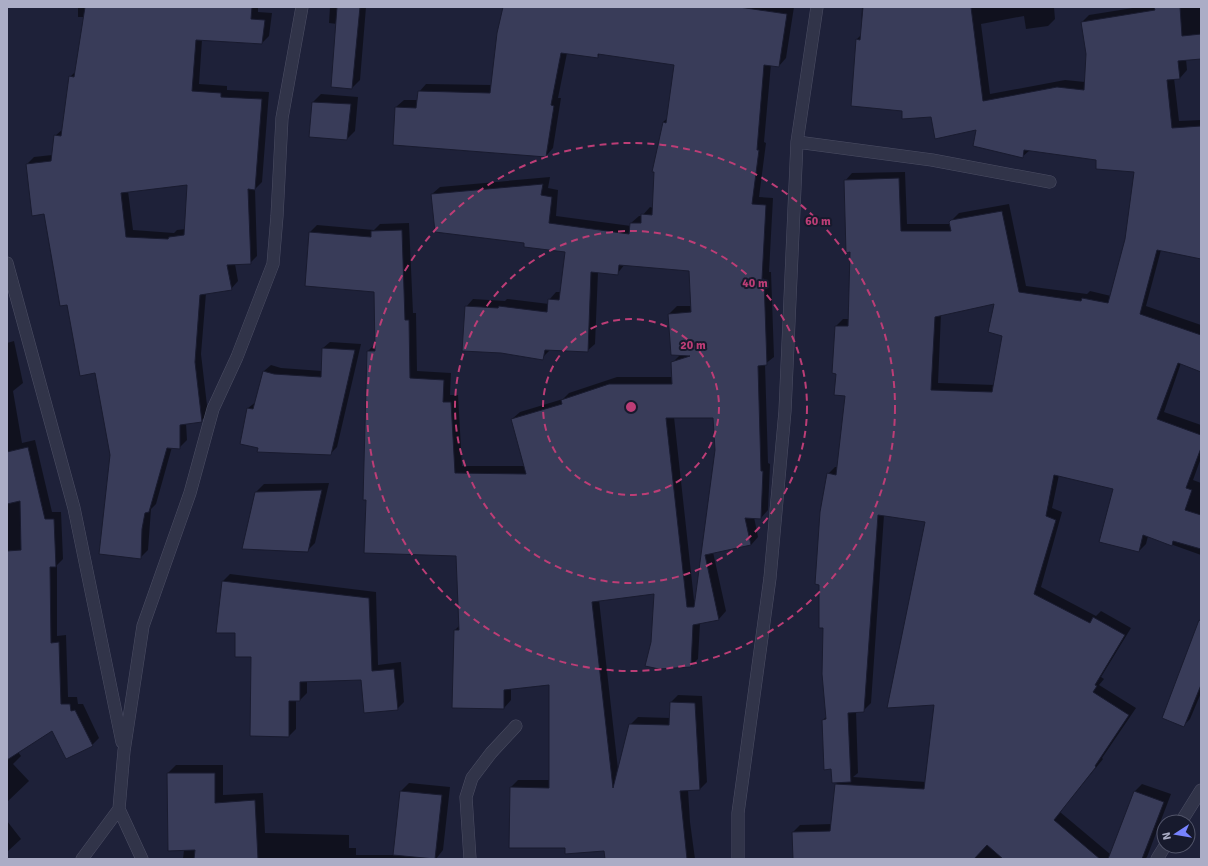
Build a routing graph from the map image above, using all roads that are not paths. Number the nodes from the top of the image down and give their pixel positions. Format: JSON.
{"nodes":[{"id":1,"x":302,"y":7,"type":"edge"},
{"id":2,"x":817,"y":7,"type":"edge"},
{"id":3,"x":797,"y":142,"type":"junction"},
{"id":4,"x":1050,"y":182,"type":"dead end"},
{"id":5,"x":7,"y":263,"type":"edge"},
{"id":6,"x":516,"y":726,"type":"dead end"},
{"id":7,"x":124,"y":752,"type":"junction"},
{"id":8,"x":1201,"y":790,"type":"edge"},
{"id":9,"x":118,"y":809,"type":"junction"},
{"id":10,"x":1186,"y":814,"type":"edge"},
{"id":11,"x":82,"y":859,"type":"edge"},
{"id":12,"x":142,"y":859,"type":"edge"},
{"id":13,"x":470,"y":859,"type":"edge"},
{"id":14,"x":738,"y":859,"type":"edge"}],
"edges":[{"from":1,"to":7,"type":"street"},
{"from":2,"to":3,"type":"street"},
{"from":3,"to":4,"type":"street"},
{"from":3,"to":14,"type":"street"},
{"from":5,"to":7,"type":"street"},
{"from":6,"to":13,"type":"street"},
{"from":7,"to":9,"type":"street"},
{"from":8,"to":10,"type":"street"},
{"from":9,"to":11,"type":"street"},
{"from":9,"to":12,"type":"street"}]}
